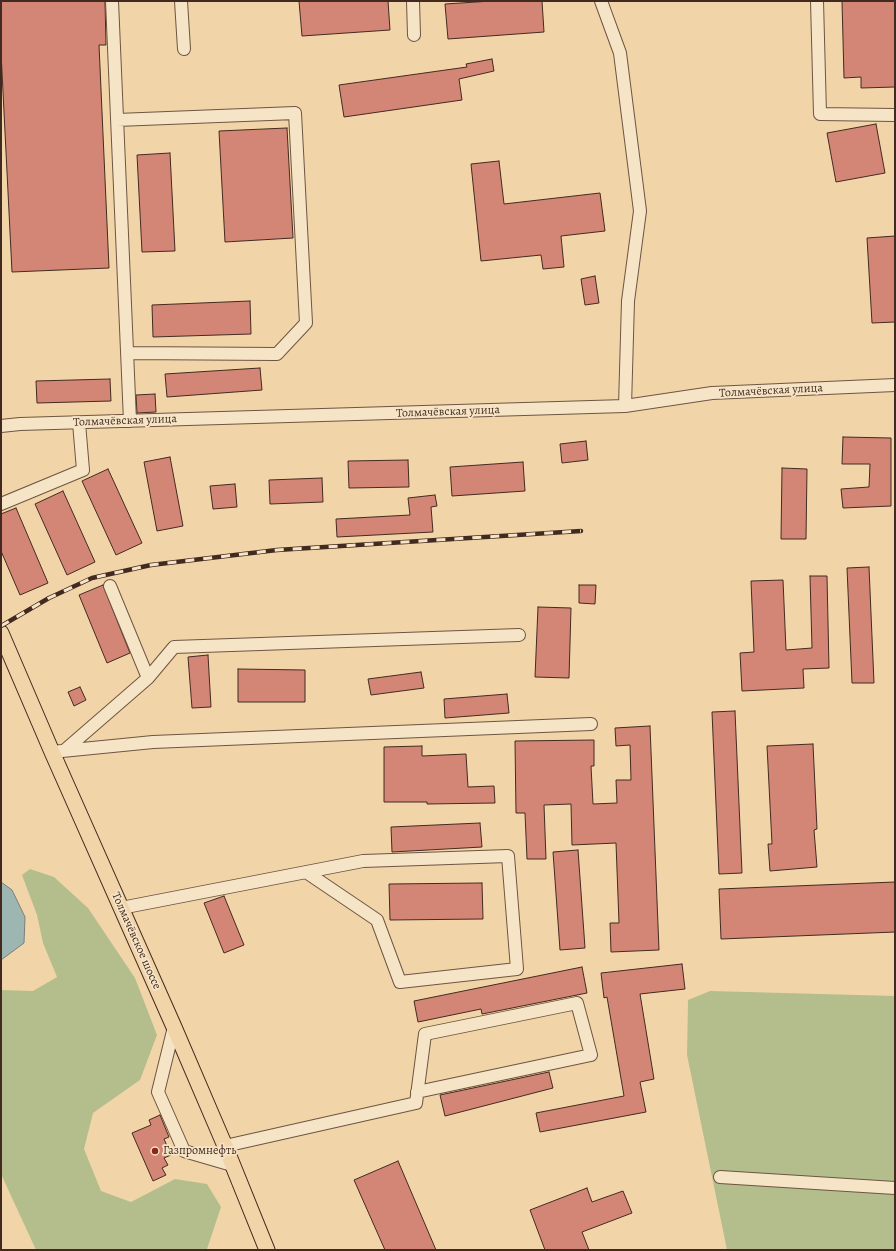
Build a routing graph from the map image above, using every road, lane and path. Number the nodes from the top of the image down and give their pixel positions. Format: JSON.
{"nodes":[{"id":1,"x":112,"y":1,"type":"edge"},
{"id":2,"x":181,"y":1,"type":"edge"},
{"id":3,"x":413,"y":1,"type":"edge"},
{"id":4,"x":601,"y":1,"type":"edge"},
{"id":5,"x":817,"y":1,"type":"edge"},
{"id":6,"x":414,"y":35,"type":"dead end"},
{"id":7,"x":184,"y":49,"type":"dead end"},
{"id":8,"x":895,"y":115,"type":"edge"},
{"id":9,"x":117,"y":120,"type":"junction"},
{"id":10,"x":127,"y":353,"type":"junction"},
{"id":11,"x":895,"y":385,"type":"edge"},
{"id":12,"x":625,"y":406,"type":"junction"},
{"id":13,"x":130,"y":421,"type":"junction"},
{"id":14,"x":79,"y":423,"type":"junction"},
{"id":15,"x":1,"y":426,"type":"edge"},
{"id":16,"x":1,"y":504,"type":"edge"},
{"id":17,"x":110,"y":586,"type":"dead end"},
{"id":18,"x":1,"y":633,"type":"edge"},
{"id":19,"x":519,"y":635,"type":"dead end"},
{"id":20,"x":148,"y":678,"type":"junction"},
{"id":21,"x":591,"y":724,"type":"dead end"},
{"id":22,"x":58,"y":751,"type":"junction"},
{"id":23,"x":306,"y":872,"type":"junction"},
{"id":24,"x":121,"y":908,"type":"junction"},
{"id":25,"x":174,"y":1027,"type":"junction"},
{"id":26,"x":417,"y":1092,"type":"junction"},
{"id":27,"x":225,"y":1146,"type":"junction"},
{"id":28,"x":232,"y":1165,"type":"junction"},
{"id":29,"x":720,"y":1177,"type":"dead end"},
{"id":30,"x":895,"y":1188,"type":"edge"},
{"id":31,"x":267,"y":1250,"type":"edge"}],
"edges":[{"from":1,"to":9,"type":"street"},
{"from":2,"to":7,"type":"street"},
{"from":3,"to":6,"type":"street"},
{"from":4,"to":12,"type":"street"},
{"from":5,"to":8,"type":"street"},
{"from":9,"to":10,"type":"street"},
{"from":9,"to":10,"type":"street"},
{"from":10,"to":13,"type":"street"},
{"from":11,"to":12,"type":"street","name":"Толмачёвская улица"},
{"from":12,"to":13,"type":"street","name":"Толмачёвская улица"},
{"from":13,"to":14,"type":"street","name":"Толмачёвская улица"},
{"from":14,"to":15,"type":"street","name":"Толмачёвская улица"},
{"from":14,"to":16,"type":"street"},
{"from":17,"to":20,"type":"street"},
{"from":18,"to":22,"type":"main road","name":"Толмачёвское шоссе"},
{"from":19,"to":20,"type":"street"},
{"from":20,"to":22,"type":"street"},
{"from":21,"to":22,"type":"street"},
{"from":22,"to":24,"type":"main road","name":"Толмачёвское шоссе"},
{"from":23,"to":23,"type":"street"},
{"from":23,"to":24,"type":"street"},
{"from":24,"to":25,"type":"main road","name":"Толмачёвское шоссе"},
{"from":25,"to":27,"type":"main road","name":"Толмачёвское шоссе"},
{"from":25,"to":28,"type":"street"},
{"from":26,"to":26,"type":"street"},
{"from":26,"to":27,"type":"street"},
{"from":27,"to":28,"type":"main road","name":"Толмачёвское шоссе"},
{"from":28,"to":31,"type":"main road","name":"Толмачёвское шоссе"},
{"from":29,"to":30,"type":"street"}]}
